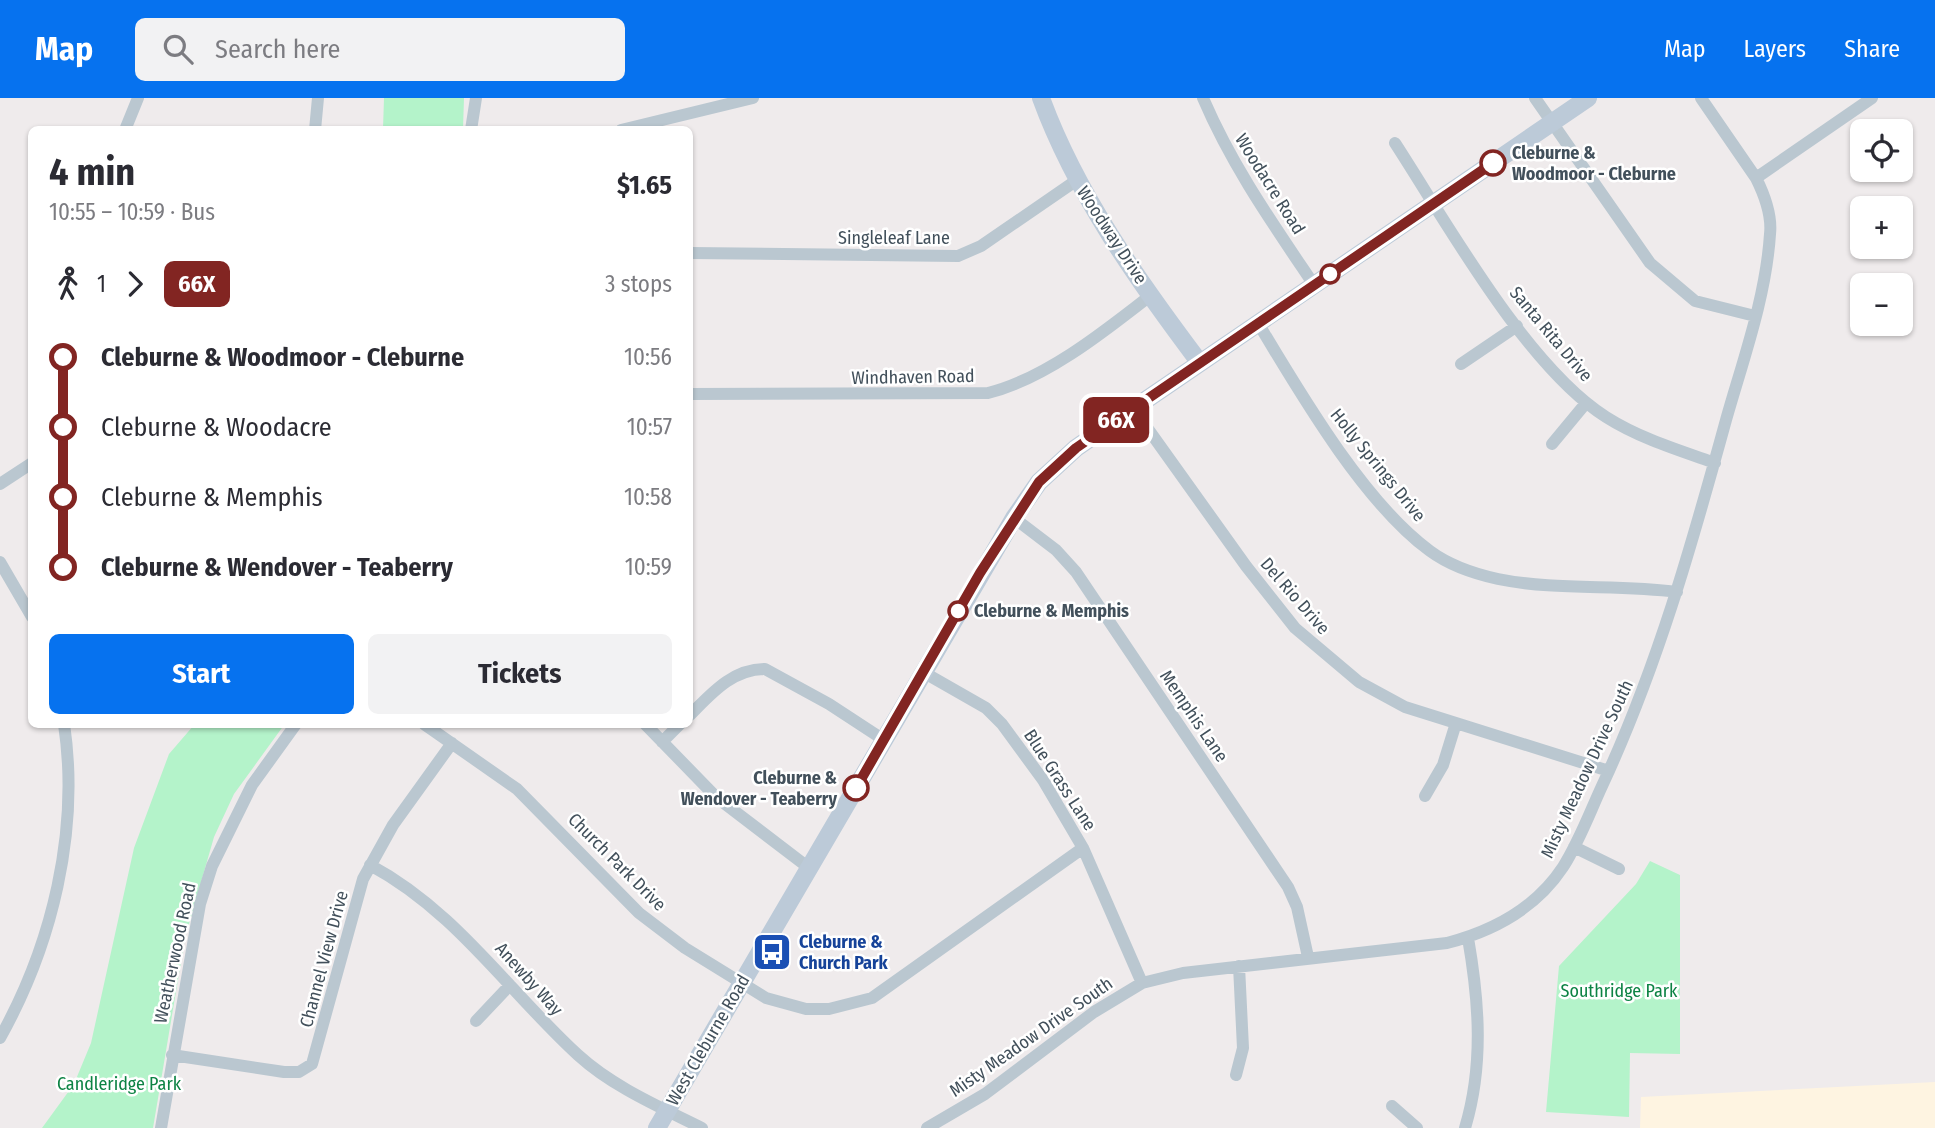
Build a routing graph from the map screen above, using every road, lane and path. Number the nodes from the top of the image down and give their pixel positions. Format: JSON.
{"nodes":[{"id":1,"x":138,"y":98,"type":"edge"},
{"id":2,"x":318,"y":98,"type":"edge"},
{"id":3,"x":475,"y":98,"type":"edge"},
{"id":4,"x":694,"y":98,"type":"edge"},
{"id":5,"x":752,"y":98,"type":"edge"},
{"id":6,"x":1041,"y":98,"type":"edge"},
{"id":7,"x":1203,"y":98,"type":"edge"},
{"id":8,"x":1535,"y":98,"type":"edge"},
{"id":9,"x":1588,"y":98,"type":"edge"},
{"id":10,"x":1701,"y":98,"type":"edge"},
{"id":11,"x":1872,"y":98,"type":"edge"},
{"id":12,"x":694,"y":112,"type":"junction"},
{"id":13,"x":1552,"y":122,"type":"junction"},
{"id":14,"x":127,"y":126,"type":"edge"},
{"id":15,"x":314,"y":126,"type":"edge"},
{"id":16,"x":472,"y":126,"type":"edge"},
{"id":17,"x":637,"y":126,"type":"edge"},
{"id":18,"x":1395,"y":142,"type":"dead end"},
{"id":19,"x":1756,"y":178,"type":"junction"},
{"id":20,"x":1077,"y":180,"type":"junction"},
{"id":21,"x":1434,"y":203,"type":"junction"},
{"id":22,"x":693,"y":253,"type":"edge"},
{"id":23,"x":1314,"y":285,"type":"junction"},
{"id":24,"x":1151,"y":295,"type":"junction"},
{"id":25,"x":1755,"y":316,"type":"junction"},
{"id":26,"x":1258,"y":324,"type":"junction"},
{"id":27,"x":1517,"y":326,"type":"junction"},
{"id":28,"x":1200,"y":363,"type":"junction"},
{"id":29,"x":1461,"y":364,"type":"dead end"},
{"id":30,"x":693,"y":394,"type":"edge"},
{"id":31,"x":1586,"y":403,"type":"junction"},
{"id":32,"x":1133,"y":408,"type":"junction"},
{"id":33,"x":1552,"y":444,"type":"dead end"},
{"id":34,"x":1714,"y":463,"type":"junction"},
{"id":35,"x":28,"y":466,"type":"edge"},
{"id":36,"x":0,"y":484,"type":"edge"},
{"id":37,"x":1014,"y":518,"type":"junction"},
{"id":38,"x":0,"y":562,"type":"edge"},
{"id":39,"x":1677,"y":592,"type":"junction"},
{"id":40,"x":28,"y":610,"type":"edge"},
{"id":41,"x":923,"y":672,"type":"junction"},
{"id":42,"x":693,"y":712,"type":"edge"},
{"id":43,"x":1456,"y":723,"type":"junction"},
{"id":44,"x":64,"y":728,"type":"edge"},
{"id":45,"x":293,"y":728,"type":"edge"},
{"id":46,"x":430,"y":728,"type":"edge"},
{"id":47,"x":649,"y":728,"type":"edge"},
{"id":48,"x":676,"y":728,"type":"edge"},
{"id":49,"x":884,"y":740,"type":"junction"},
{"id":50,"x":662,"y":742,"type":"junction"},
{"id":51,"x":452,"y":743,"type":"junction"},
{"id":52,"x":1609,"y":771,"type":"junction"},
{"id":53,"x":1425,"y":796,"type":"dead end"},
{"id":54,"x":1574,"y":847,"type":"junction"},
{"id":55,"x":1083,"y":848,"type":"junction"},
{"id":56,"x":370,"y":865,"type":"junction"},
{"id":57,"x":809,"y":868,"type":"junction"},
{"id":58,"x":1619,"y":869,"type":"dead end"},
{"id":59,"x":1468,"y":938,"type":"junction"},
{"id":60,"x":1308,"y":957,"type":"junction"},
{"id":61,"x":1239,"y":966,"type":"junction"},
{"id":62,"x":1142,"y":983,"type":"junction"},
{"id":63,"x":741,"y":984,"type":"junction"},
{"id":64,"x":510,"y":985,"type":"junction"},
{"id":65,"x":476,"y":1021,"type":"dead end"},
{"id":66,"x":0,"y":1038,"type":"edge"},
{"id":67,"x":172,"y":1055,"type":"junction"},
{"id":68,"x":1236,"y":1075,"type":"dead end"},
{"id":69,"x":1392,"y":1106,"type":"dead end"},
{"id":70,"x":667,"y":1111,"type":"junction"},
{"id":71,"x":161,"y":1128,"type":"edge"},
{"id":72,"x":657,"y":1128,"type":"edge"},
{"id":73,"x":702,"y":1128,"type":"edge"},
{"id":74,"x":927,"y":1128,"type":"edge"},
{"id":75,"x":1417,"y":1128,"type":"edge"},
{"id":76,"x":1465,"y":1128,"type":"edge"}],
"edges":[{"from":1,"to":14,"type":"street"},
{"from":2,"to":15,"type":"street"},
{"from":3,"to":16,"type":"street"},
{"from":4,"to":12,"type":"street"},
{"from":5,"to":12,"type":"street"},
{"from":6,"to":20,"type":"street","name":"Woodway Drive"},
{"from":7,"to":23,"type":"street","name":"Woodacre Road"},
{"from":8,"to":13,"type":"street"},
{"from":9,"to":13,"type":"street","name":"West Cleburne Road"},
{"from":10,"to":19,"type":"street","name":"Misty Meadow Drive South"},
{"from":11,"to":19,"type":"street"},
{"from":12,"to":17,"type":"street"},
{"from":13,"to":21,"type":"street","name":"West Cleburne Road"},
{"from":13,"to":25,"type":"street"},
{"from":18,"to":21,"type":"street","name":"Santa Rita Drive"},
{"from":19,"to":25,"type":"street","name":"Misty Meadow Drive South"},
{"from":20,"to":22,"type":"street","name":"Singleleaf Lane"},
{"from":20,"to":24,"type":"street","name":"Woodway Drive"},
{"from":21,"to":23,"type":"street","name":"West Cleburne Road"},
{"from":21,"to":27,"type":"street","name":"Santa Rita Drive"},
{"from":23,"to":26,"type":"street","name":"West Cleburne Road"},
{"from":24,"to":28,"type":"street","name":"Woodway Drive"},
{"from":24,"to":30,"type":"street","name":"Windhaven Road"},
{"from":25,"to":34,"type":"street","name":"Misty Meadow Drive South"},
{"from":26,"to":28,"type":"street","name":"West Cleburne Road"},
{"from":26,"to":39,"type":"street","name":"Holly Springs Drive"},
{"from":27,"to":29,"type":"street"},
{"from":27,"to":31,"type":"street","name":"Santa Rita Drive"},
{"from":28,"to":32,"type":"street","name":"West Cleburne Road"},
{"from":31,"to":33,"type":"street"},
{"from":31,"to":34,"type":"street","name":"Santa Rita Drive"},
{"from":32,"to":37,"type":"street","name":"West Cleburne Road"},
{"from":32,"to":43,"type":"street","name":"Del Rio Drive"},
{"from":34,"to":39,"type":"street","name":"Misty Meadow Drive South"},
{"from":35,"to":36,"type":"street"},
{"from":37,"to":41,"type":"street","name":"West Cleburne Road"},
{"from":37,"to":60,"type":"street","name":"Memphis Lane"},
{"from":38,"to":40,"type":"street"},
{"from":39,"to":52,"type":"street","name":"Misty Meadow Drive South"},
{"from":41,"to":49,"type":"street","name":"West Cleburne Road"},
{"from":41,"to":55,"type":"street","name":"Blue Grass Lane"},
{"from":42,"to":49,"type":"street"},
{"from":43,"to":52,"type":"street","name":"Del Rio Drive"},
{"from":43,"to":53,"type":"street"},
{"from":44,"to":66,"type":"street"},
{"from":45,"to":67,"type":"street","name":"Weatherwood Road"},
{"from":46,"to":51,"type":"street","name":"Church Park Drive"},
{"from":47,"to":50,"type":"street"},
{"from":48,"to":50,"type":"street"},
{"from":49,"to":57,"type":"street","name":"West Cleburne Road"},
{"from":50,"to":57,"type":"street"},
{"from":51,"to":56,"type":"street","name":"Channel View Drive"},
{"from":51,"to":63,"type":"street","name":"Church Park Drive"},
{"from":52,"to":54,"type":"street","name":"Misty Meadow Drive South"},
{"from":54,"to":58,"type":"street"},
{"from":54,"to":59,"type":"street","name":"Misty Meadow Drive South"},
{"from":55,"to":62,"type":"street","name":"Blue Grass Lane"},
{"from":55,"to":63,"type":"street","name":"Church Park Drive"},
{"from":56,"to":64,"type":"street","name":"Anewby Way"},
{"from":56,"to":67,"type":"street","name":"Channel View Drive"},
{"from":57,"to":63,"type":"street","name":"West Cleburne Road"},
{"from":59,"to":60,"type":"street","name":"Misty Meadow Drive South"},
{"from":59,"to":76,"type":"street"},
{"from":60,"to":61,"type":"street","name":"Misty Meadow Drive South"},
{"from":61,"to":62,"type":"street","name":"Misty Meadow Drive South"},
{"from":61,"to":68,"type":"street"},
{"from":62,"to":74,"type":"street","name":"Misty Meadow Drive South"},
{"from":63,"to":70,"type":"street","name":"West Cleburne Road"},
{"from":64,"to":65,"type":"street"},
{"from":64,"to":70,"type":"street","name":"Anewby Way"},
{"from":67,"to":71,"type":"street","name":"Weatherwood Road"},
{"from":69,"to":75,"type":"street"},
{"from":70,"to":72,"type":"street","name":"West Cleburne Road"},
{"from":70,"to":73,"type":"street"}]}
